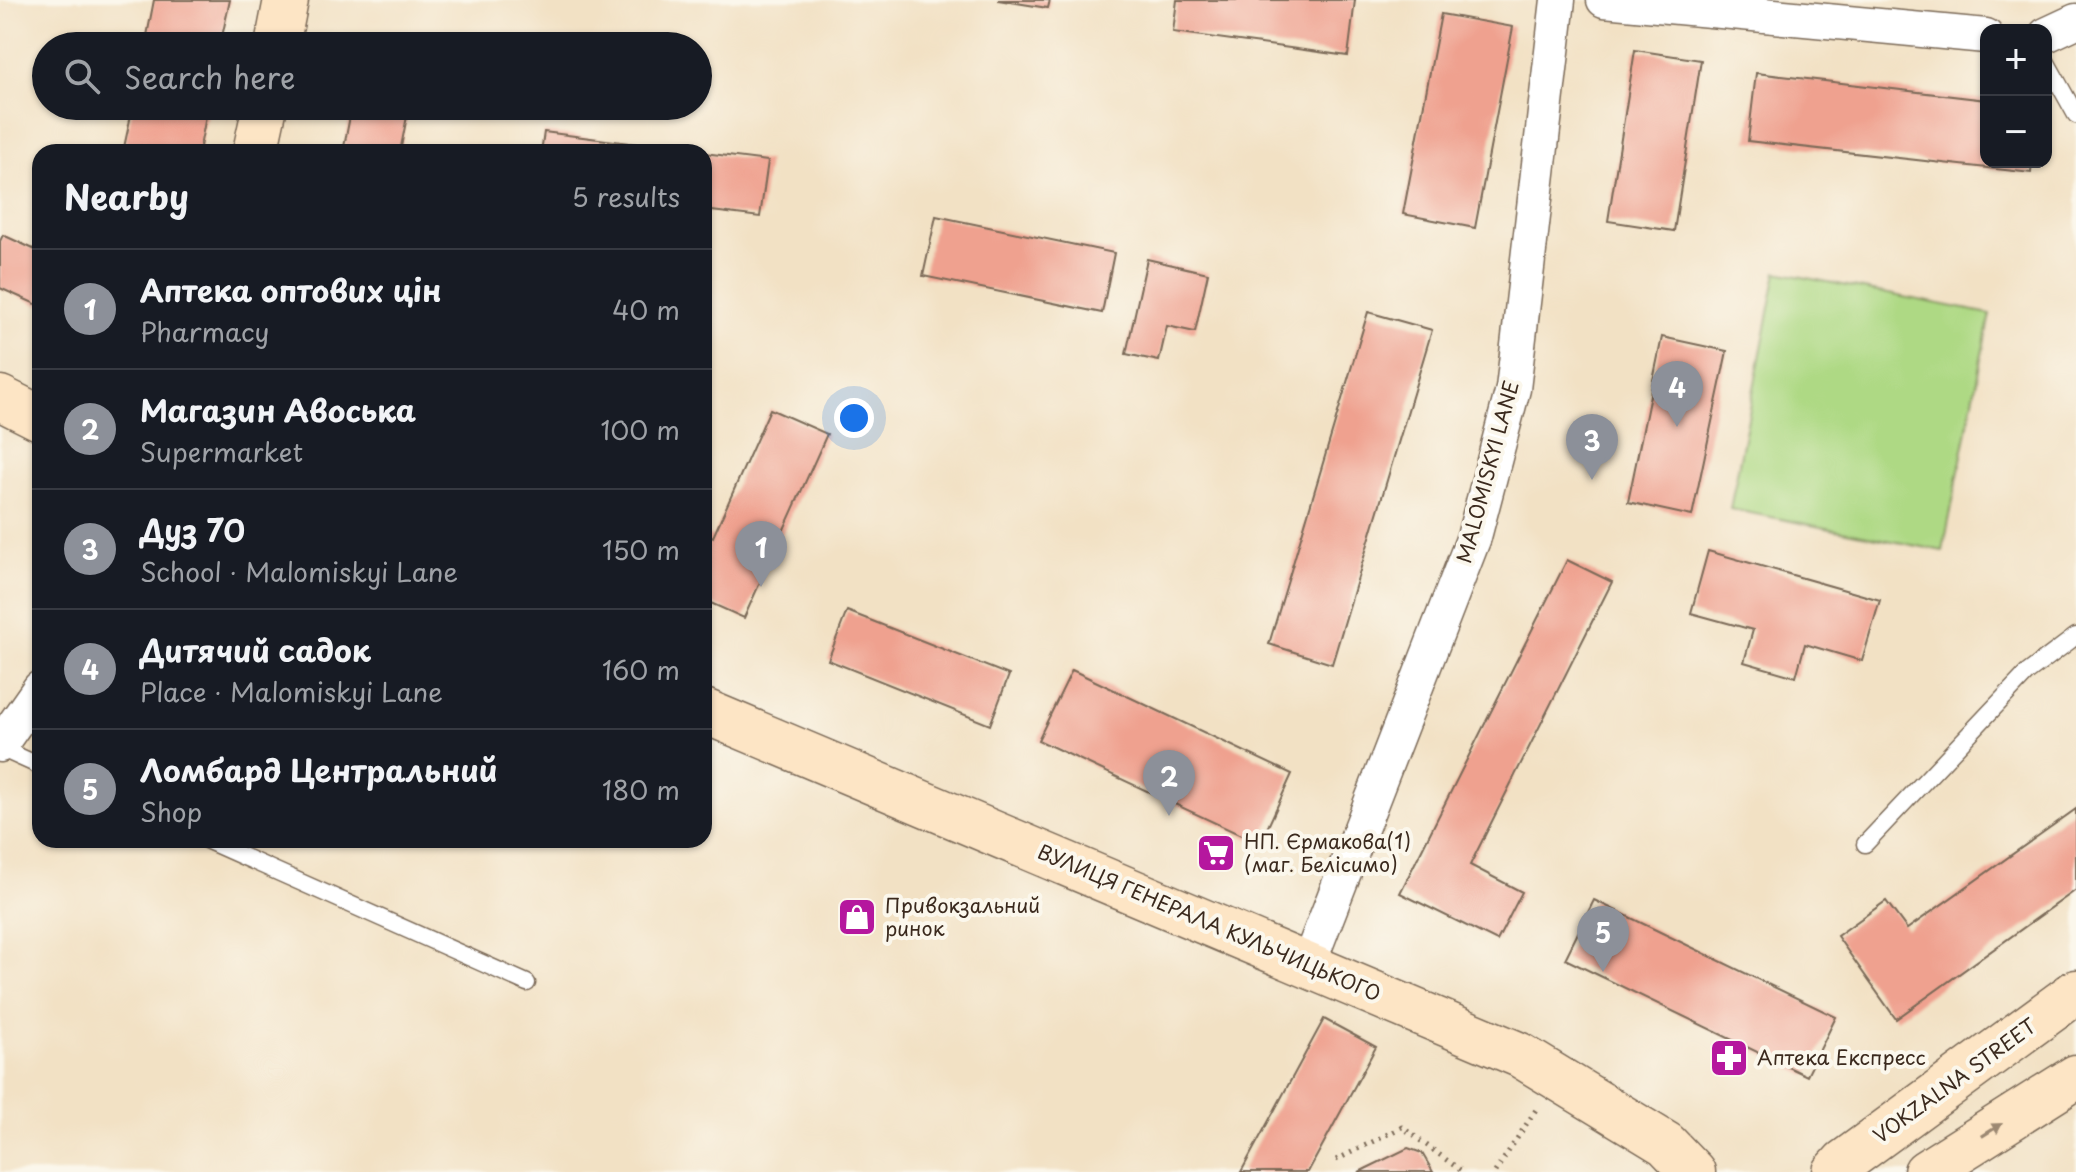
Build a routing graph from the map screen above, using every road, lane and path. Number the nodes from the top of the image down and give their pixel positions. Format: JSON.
{"nodes":[{"id":1,"x":286,"y":0,"type":"edge"},
{"id":2,"x":1558,"y":0,"type":"edge"},
{"id":3,"x":1604,"y":0,"type":"edge"},
{"id":4,"x":2076,"y":21,"type":"edge"},
{"id":5,"x":280,"y":32,"type":"edge"},
{"id":6,"x":2052,"y":32,"type":"edge"},
{"id":7,"x":1980,"y":35,"type":"edge"},
{"id":8,"x":2052,"y":72,"type":"edge"},
{"id":9,"x":2076,"y":115,"type":"edge"},
{"id":10,"x":262,"y":120,"type":"edge"},
{"id":11,"x":257,"y":144,"type":"edge"},
{"id":12,"x":0,"y":398,"type":"edge"},
{"id":13,"x":32,"y":414,"type":"edge"},
{"id":14,"x":2076,"y":636,"type":"edge"},
{"id":15,"x":32,"y":700,"type":"edge"},
{"id":16,"x":712,"y":714,"type":"edge"},
{"id":17,"x":0,"y":746,"type":"edge"},
{"id":18,"x":32,"y":762,"type":"edge"},
{"id":19,"x":1865,"y":844,"type":"dead end"},
{"id":20,"x":224,"y":848,"type":"edge"},
{"id":21,"x":1308,"y":965,"type":"junction"},
{"id":22,"x":527,"y":983,"type":"dead end"},
{"id":23,"x":2076,"y":992,"type":"edge"},
{"id":24,"x":1557,"y":1077,"type":"junction"},
{"id":25,"x":2076,"y":1077,"type":"edge"},
{"id":26,"x":1336,"y":1160,"type":"dead end"},
{"id":27,"x":1463,"y":1172,"type":"edge"},
{"id":28,"x":1495,"y":1172,"type":"edge"},
{"id":29,"x":1693,"y":1172,"type":"edge"},
{"id":30,"x":1835,"y":1172,"type":"edge"},
{"id":31,"x":1926,"y":1172,"type":"edge"}],
"edges":[{"from":1,"to":5,"type":"street"},
{"from":2,"to":21,"type":"street","name":"MALOMISKYI LANE"},
{"from":3,"to":7,"type":"street"},
{"from":4,"to":6,"type":"street"},
{"from":8,"to":9,"type":"lane"},
{"from":10,"to":11,"type":"street"},
{"from":12,"to":13,"type":"street"},
{"from":14,"to":19,"type":"lane"},
{"from":15,"to":17,"type":"street"},
{"from":16,"to":21,"type":"street","name":"ВУЛИЦЯ ГЕНЕРАЛА КУЛЬЧИЦЬКОГО"},
{"from":17,"to":18,"type":"lane"},
{"from":20,"to":22,"type":"lane"},
{"from":21,"to":24,"type":"street","name":"ВУЛИЦЯ ГЕНЕРАЛА КУЛЬЧИЦЬКОГО"},
{"from":23,"to":30,"type":"street","name":"VOKZALNA STREET"},
{"from":24,"to":28,"type":"path"},
{"from":24,"to":29,"type":"street","name":"ВУЛИЦЯ ГЕНЕРАЛА КУЛЬЧИЦЬКОГО"},
{"from":31,"to":25,"type":"street","one_way":true},
{"from":26,"to":27,"type":"path"}]}
